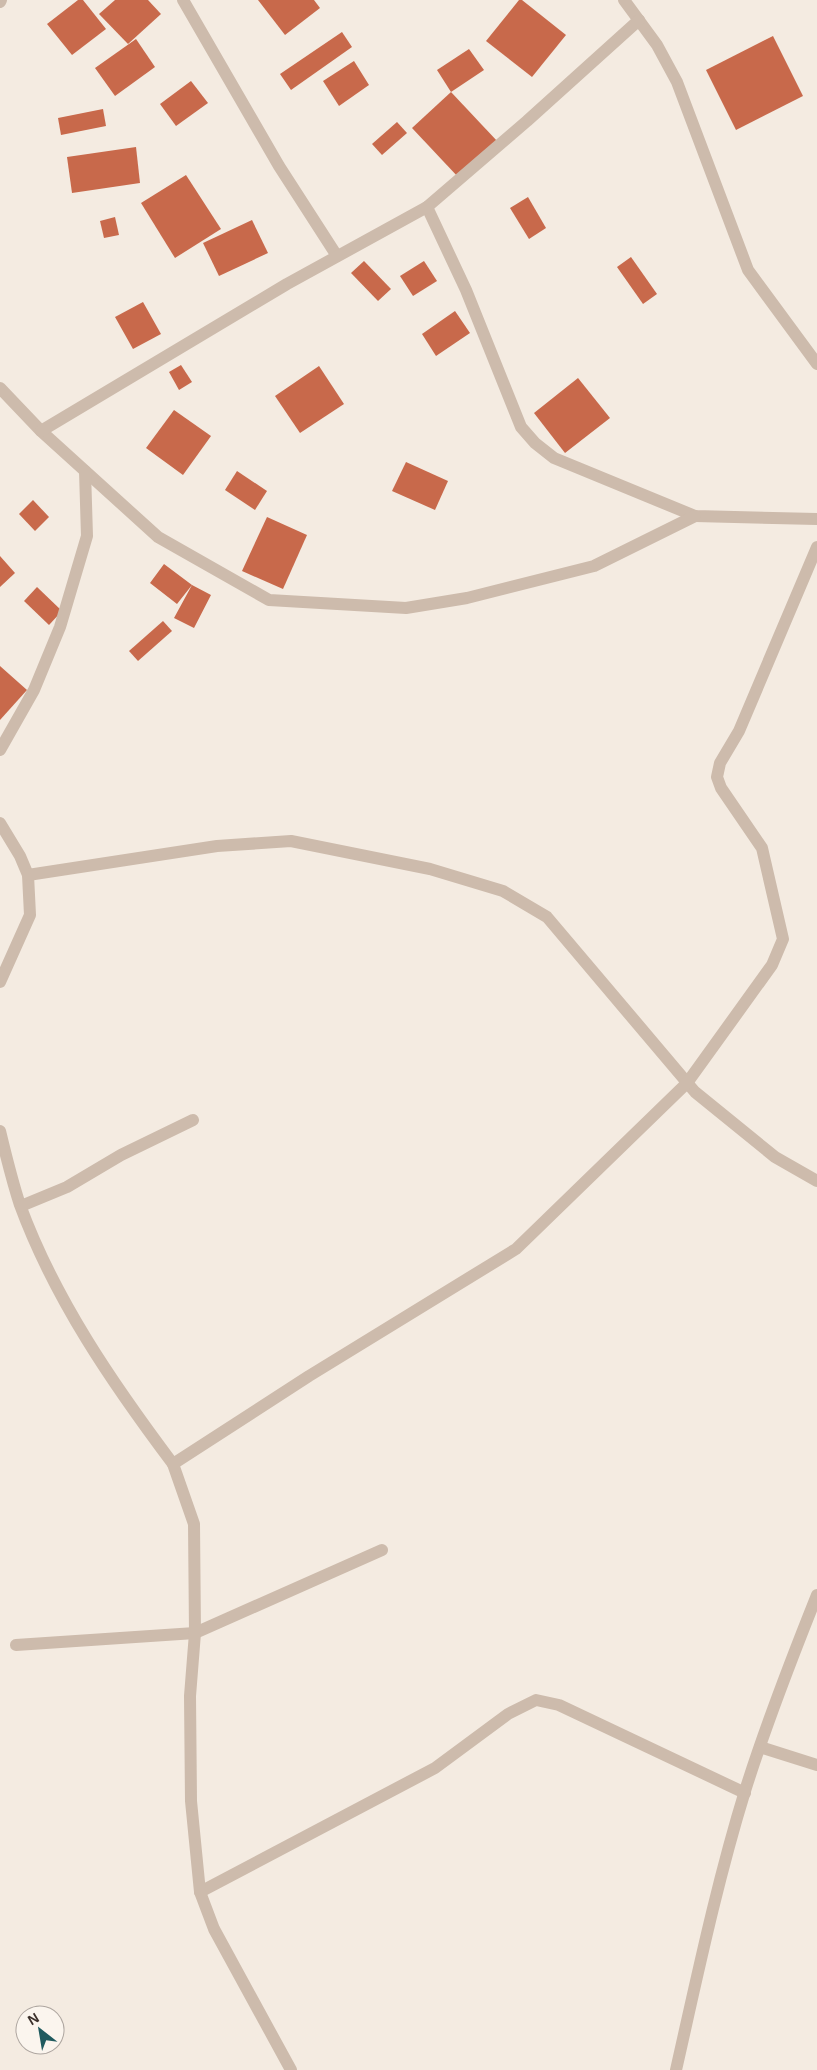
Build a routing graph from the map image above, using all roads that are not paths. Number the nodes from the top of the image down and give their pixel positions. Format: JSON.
{"nodes":[{"id":1,"x":183,"y":0,"type":"edge"},
{"id":2,"x":624,"y":0,"type":"edge"},
{"id":3,"x":639,"y":20,"type":"junction"},
{"id":4,"x":427,"y":207,"type":"junction"},
{"id":5,"x":337,"y":256,"type":"junction"},
{"id":6,"x":817,"y":364,"type":"edge"},
{"id":7,"x":0,"y":388,"type":"edge"},
{"id":8,"x":41,"y":431,"type":"junction"},
{"id":9,"x":85,"y":470,"type":"junction"},
{"id":10,"x":695,"y":516,"type":"junction"},
{"id":11,"x":817,"y":519,"type":"edge"},
{"id":12,"x":817,"y":548,"type":"edge"},
{"id":13,"x":0,"y":750,"type":"edge"},
{"id":14,"x":0,"y":823,"type":"edge"},
{"id":15,"x":28,"y":875,"type":"junction"},
{"id":16,"x":0,"y":982,"type":"edge"},
{"id":17,"x":687,"y":1083,"type":"junction"},
{"id":18,"x":193,"y":1120,"type":"dead end"},
{"id":19,"x":0,"y":1132,"type":"edge"},
{"id":20,"x":817,"y":1181,"type":"edge"},
{"id":21,"x":21,"y":1206,"type":"junction"},
{"id":22,"x":173,"y":1464,"type":"junction"},
{"id":23,"x":382,"y":1550,"type":"dead end"},
{"id":24,"x":817,"y":1595,"type":"edge"},
{"id":25,"x":195,"y":1633,"type":"junction"},
{"id":26,"x":16,"y":1644,"type":"dead end"},
{"id":27,"x":760,"y":1747,"type":"junction"},
{"id":28,"x":817,"y":1765,"type":"edge"},
{"id":29,"x":745,"y":1793,"type":"junction"},
{"id":30,"x":200,"y":1892,"type":"junction"},
{"id":31,"x":291,"y":2070,"type":"edge"},
{"id":32,"x":676,"y":2070,"type":"edge"}],
"edges":[{"from":1,"to":5,"type":"street"},
{"from":2,"to":3,"type":"street"},
{"from":3,"to":4,"type":"street"},
{"from":3,"to":6,"type":"street"},
{"from":4,"to":5,"type":"street"},
{"from":4,"to":10,"type":"street"},
{"from":5,"to":8,"type":"street"},
{"from":7,"to":8,"type":"street"},
{"from":8,"to":9,"type":"street"},
{"from":9,"to":10,"type":"street"},
{"from":9,"to":13,"type":"street"},
{"from":10,"to":11,"type":"street"},
{"from":12,"to":17,"type":"street"},
{"from":14,"to":15,"type":"street"},
{"from":15,"to":16,"type":"street"},
{"from":15,"to":17,"type":"street"},
{"from":17,"to":20,"type":"street"},
{"from":17,"to":22,"type":"street"},
{"from":18,"to":21,"type":"street"},
{"from":19,"to":21,"type":"street"},
{"from":21,"to":22,"type":"street"},
{"from":22,"to":25,"type":"street"},
{"from":23,"to":25,"type":"street"},
{"from":24,"to":27,"type":"street"},
{"from":25,"to":26,"type":"street"},
{"from":25,"to":30,"type":"street"},
{"from":27,"to":28,"type":"street"},
{"from":27,"to":29,"type":"street"},
{"from":29,"to":30,"type":"street"},
{"from":29,"to":32,"type":"street"},
{"from":30,"to":31,"type":"street"}]}
